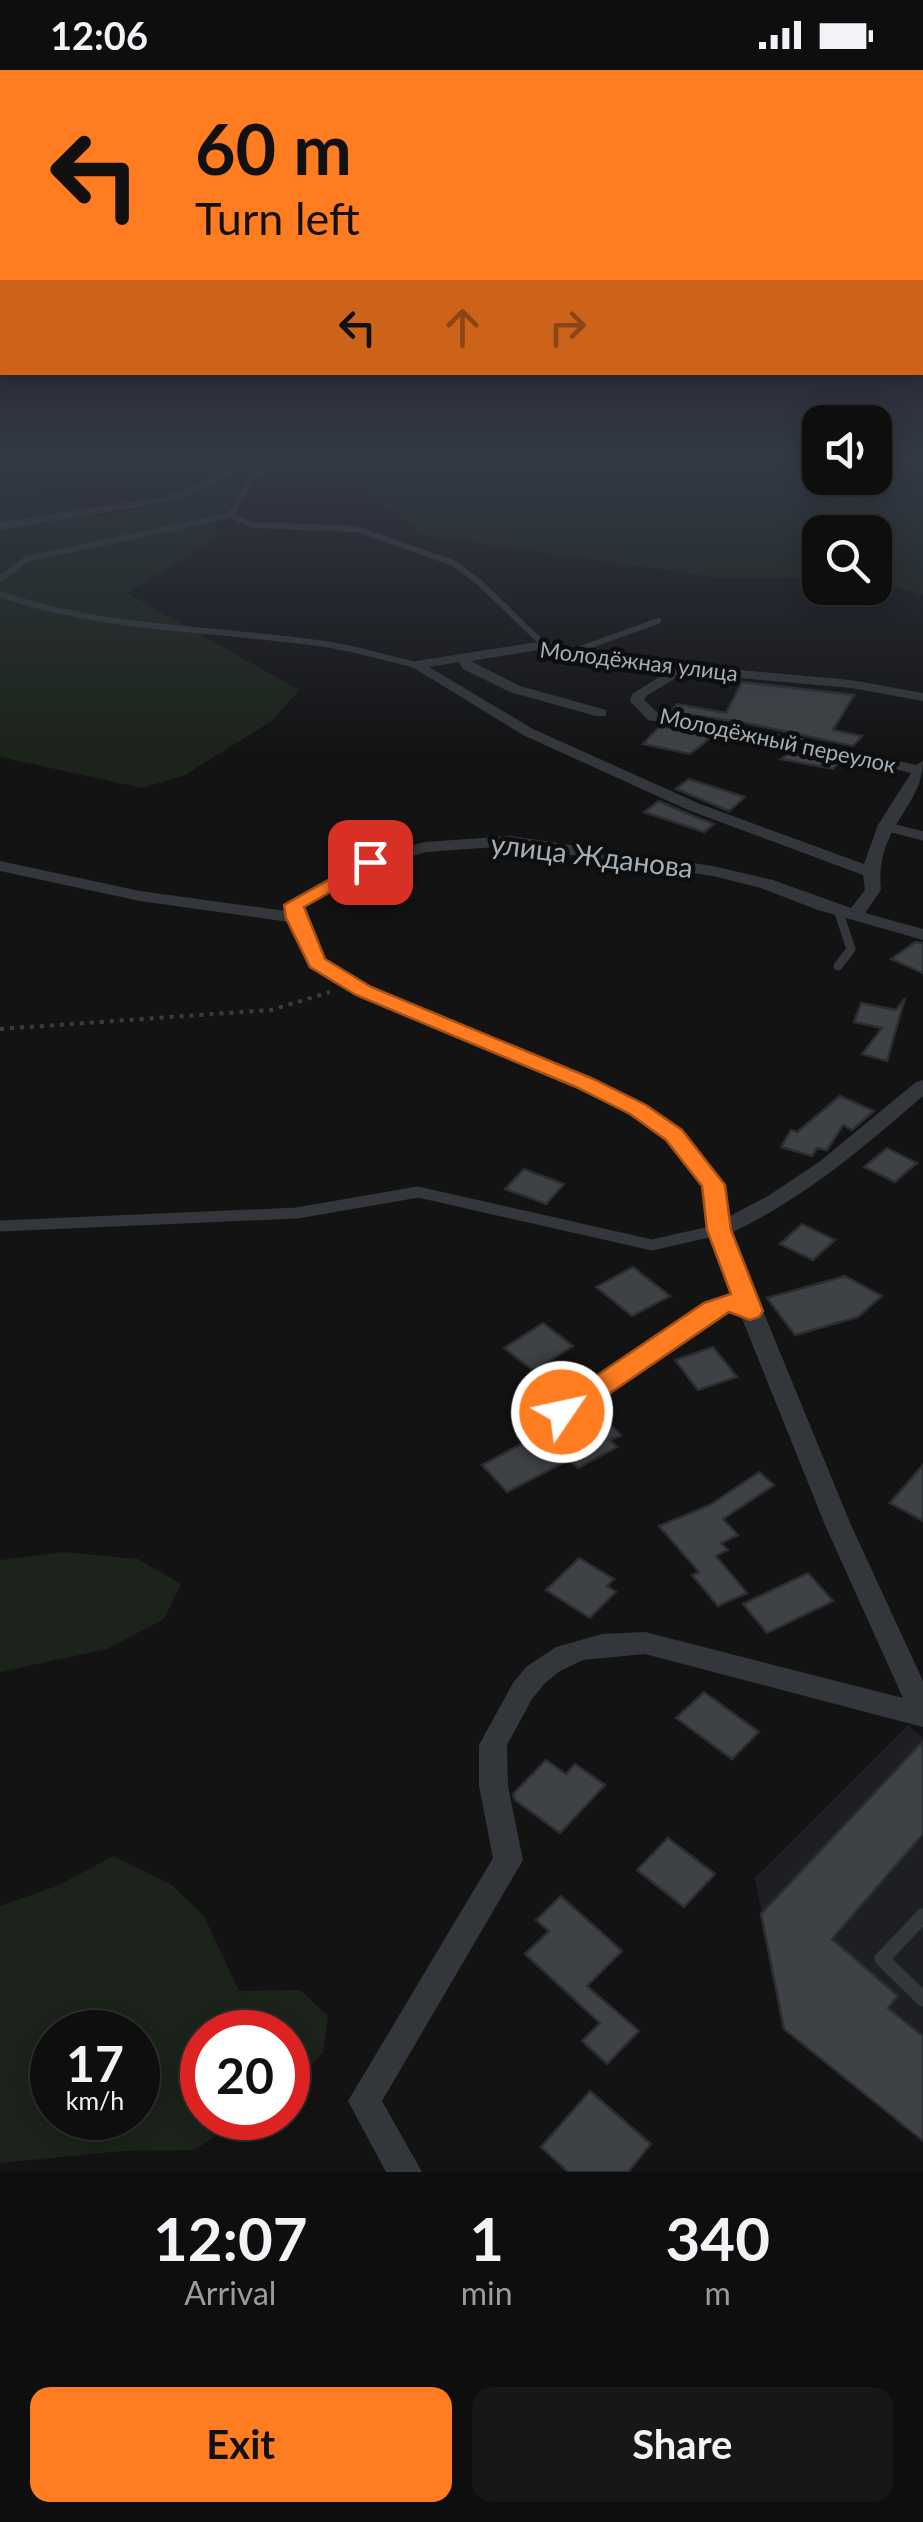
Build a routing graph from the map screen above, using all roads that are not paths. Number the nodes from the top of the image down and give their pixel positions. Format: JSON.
{"nodes":[{"id":1,"x":45,"y":555,"type":"edge"},
{"id":2,"x":432,"y":555,"type":"edge"},
{"id":3,"x":0,"y":579,"type":"edge"},
{"id":4,"x":0,"y":594,"type":"edge"},
{"id":5,"x":658,"y":621,"type":"dead end"},
{"id":6,"x":544,"y":645,"type":"junction"},
{"id":7,"x":580,"y":649,"type":"junction"},
{"id":8,"x":464,"y":660,"type":"junction"},
{"id":9,"x":416,"y":665,"type":"junction"},
{"id":10,"x":682,"y":669,"type":"junction"},
{"id":11,"x":515,"y":688,"type":"junction"},
{"id":12,"x":923,"y":697,"type":"edge"},
{"id":13,"x":492,"y":708,"type":"junction"},
{"id":14,"x":601,"y":713,"type":"dead end"},
{"id":15,"x":922,"y":768,"type":"edge"},
{"id":16,"x":888,"y":826,"type":"junction"},
{"id":17,"x":923,"y":836,"type":"edge"},
{"id":18,"x":0,"y":866,"type":"edge"},
{"id":19,"x":868,"y":871,"type":"junction"},
{"id":20,"x":847,"y":912,"type":"junction"},
{"id":21,"x":296,"y":918,"type":"junction"},
{"id":22,"x":923,"y":935,"type":"edge"},
{"id":23,"x":838,"y":966,"type":"dead end"},
{"id":24,"x":923,"y":1086,"type":"edge"},
{"id":25,"x":0,"y":1226,"type":"edge"},
{"id":26,"x":719,"y":1230,"type":"junction"},
{"id":27,"x":750,"y":1311,"type":"junction"},
{"id":28,"x":562,"y":1412,"type":"dead end"},
{"id":29,"x":923,"y":1713,"type":"edge"},
{"id":30,"x":923,"y":1916,"type":"edge"},
{"id":31,"x":923,"y":1999,"type":"edge"},
{"id":32,"x":405,"y":2172,"type":"edge"}],
"edges":[{"from":1,"to":3,"type":"lane"},
{"from":2,"to":6,"type":"lane"},
{"from":4,"to":9,"type":"lane"},
{"from":5,"to":7,"type":"lane"},
{"from":6,"to":7,"type":"street","name":"Молодёжная улица"},
{"from":6,"to":8,"type":"street","name":"Молодёжная улица"},
{"from":7,"to":10,"type":"street","name":"Молодёжная улица"},
{"from":8,"to":9,"type":"street","name":"Молодёжная улица"},
{"from":8,"to":11,"type":"street"},
{"from":9,"to":13,"type":"street"},
{"from":10,"to":12,"type":"street","name":"Молодёжная улица"},
{"from":10,"to":15,"type":"street","name":"Молодёжный переулок"},
{"from":11,"to":13,"type":"street"},
{"from":11,"to":14,"type":"street"},
{"from":13,"to":19,"type":"street"},
{"from":15,"to":16,"type":"street"},
{"from":16,"to":17,"type":"lane"},
{"from":16,"to":19,"type":"street"},
{"from":18,"to":21,"type":"street"},
{"from":19,"to":20,"type":"street"},
{"from":20,"to":21,"type":"street","name":"улица Жданова"},
{"from":20,"to":22,"type":"street","name":"улица Жданова"},
{"from":20,"to":23,"type":"lane"},
{"from":21,"to":26,"type":"street"},
{"from":24,"to":26,"type":"street"},
{"from":25,"to":26,"type":"lane"},
{"from":26,"to":27,"type":"street"},
{"from":27,"to":28,"type":"lane"},
{"from":27,"to":29,"type":"street"},
{"from":29,"to":32,"type":"street"},
{"from":30,"to":31,"type":"lane"}]}
